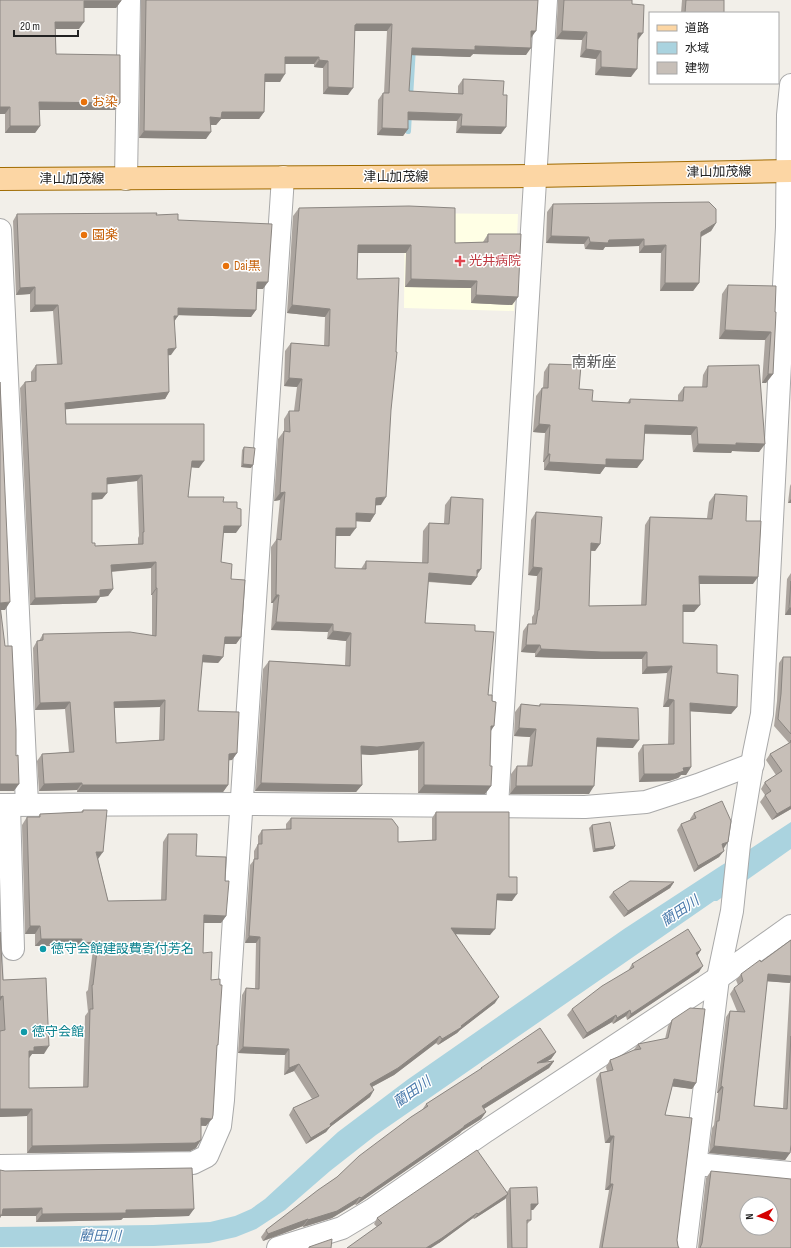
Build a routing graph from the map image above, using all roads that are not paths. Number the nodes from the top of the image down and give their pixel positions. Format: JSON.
{"nodes":[{"id":1,"x":128,"y":0,"type":"edge"},
{"id":2,"x":546,"y":0,"type":"edge"},
{"id":3,"x":791,"y":85,"type":"edge"},
{"id":4,"x":789,"y":171,"type":"edge"},
{"id":5,"x":534,"y":176,"type":"junction"},
{"id":6,"x":283,"y":177,"type":"junction"},
{"id":7,"x":126,"y":179,"type":"junction"},
{"id":8,"x":0,"y":180,"type":"edge"},
{"id":9,"x":0,"y":230,"type":"edge"},
{"id":10,"x":753,"y":764,"type":"junction"},
{"id":11,"x":242,"y":804,"type":"junction"},
{"id":12,"x":12,"y":805,"type":"edge"},
{"id":13,"x":497,"y":806,"type":"junction"},
{"id":14,"x":791,"y":926,"type":"edge"},
{"id":15,"x":13,"y":949,"type":"dead end"},
{"id":16,"x":718,"y":978,"type":"junction"},
{"id":17,"x":696,"y":1164,"type":"junction"},
{"id":18,"x":0,"y":1166,"type":"edge"},
{"id":19,"x":791,"y":1172,"type":"edge"},
{"id":20,"x":278,"y":1248,"type":"edge"},
{"id":21,"x":685,"y":1248,"type":"edge"}],
"edges":[{"from":1,"to":7,"type":"street"},
{"from":2,"to":5,"type":"street"},
{"from":3,"to":4,"type":"street"},
{"from":4,"to":5,"type":"main road","name":"津山加茂線"},
{"from":4,"to":10,"type":"street"},
{"from":5,"to":6,"type":"main road","name":"津山加茂線"},
{"from":5,"to":13,"type":"street"},
{"from":6,"to":7,"type":"main road","name":"津山加茂線"},
{"from":6,"to":11,"type":"street"},
{"from":7,"to":8,"type":"main road","name":"津山加茂線"},
{"from":9,"to":12,"type":"street"},
{"from":10,"to":13,"type":"street"},
{"from":10,"to":16,"type":"street"},
{"from":11,"to":12,"type":"street"},
{"from":11,"to":13,"type":"street"},
{"from":11,"to":18,"type":"street"},
{"from":12,"to":15,"type":"street"},
{"from":14,"to":16,"type":"street"},
{"from":16,"to":17,"type":"street"},
{"from":16,"to":20,"type":"street"},
{"from":17,"to":19,"type":"street"},
{"from":17,"to":21,"type":"street"}]}
